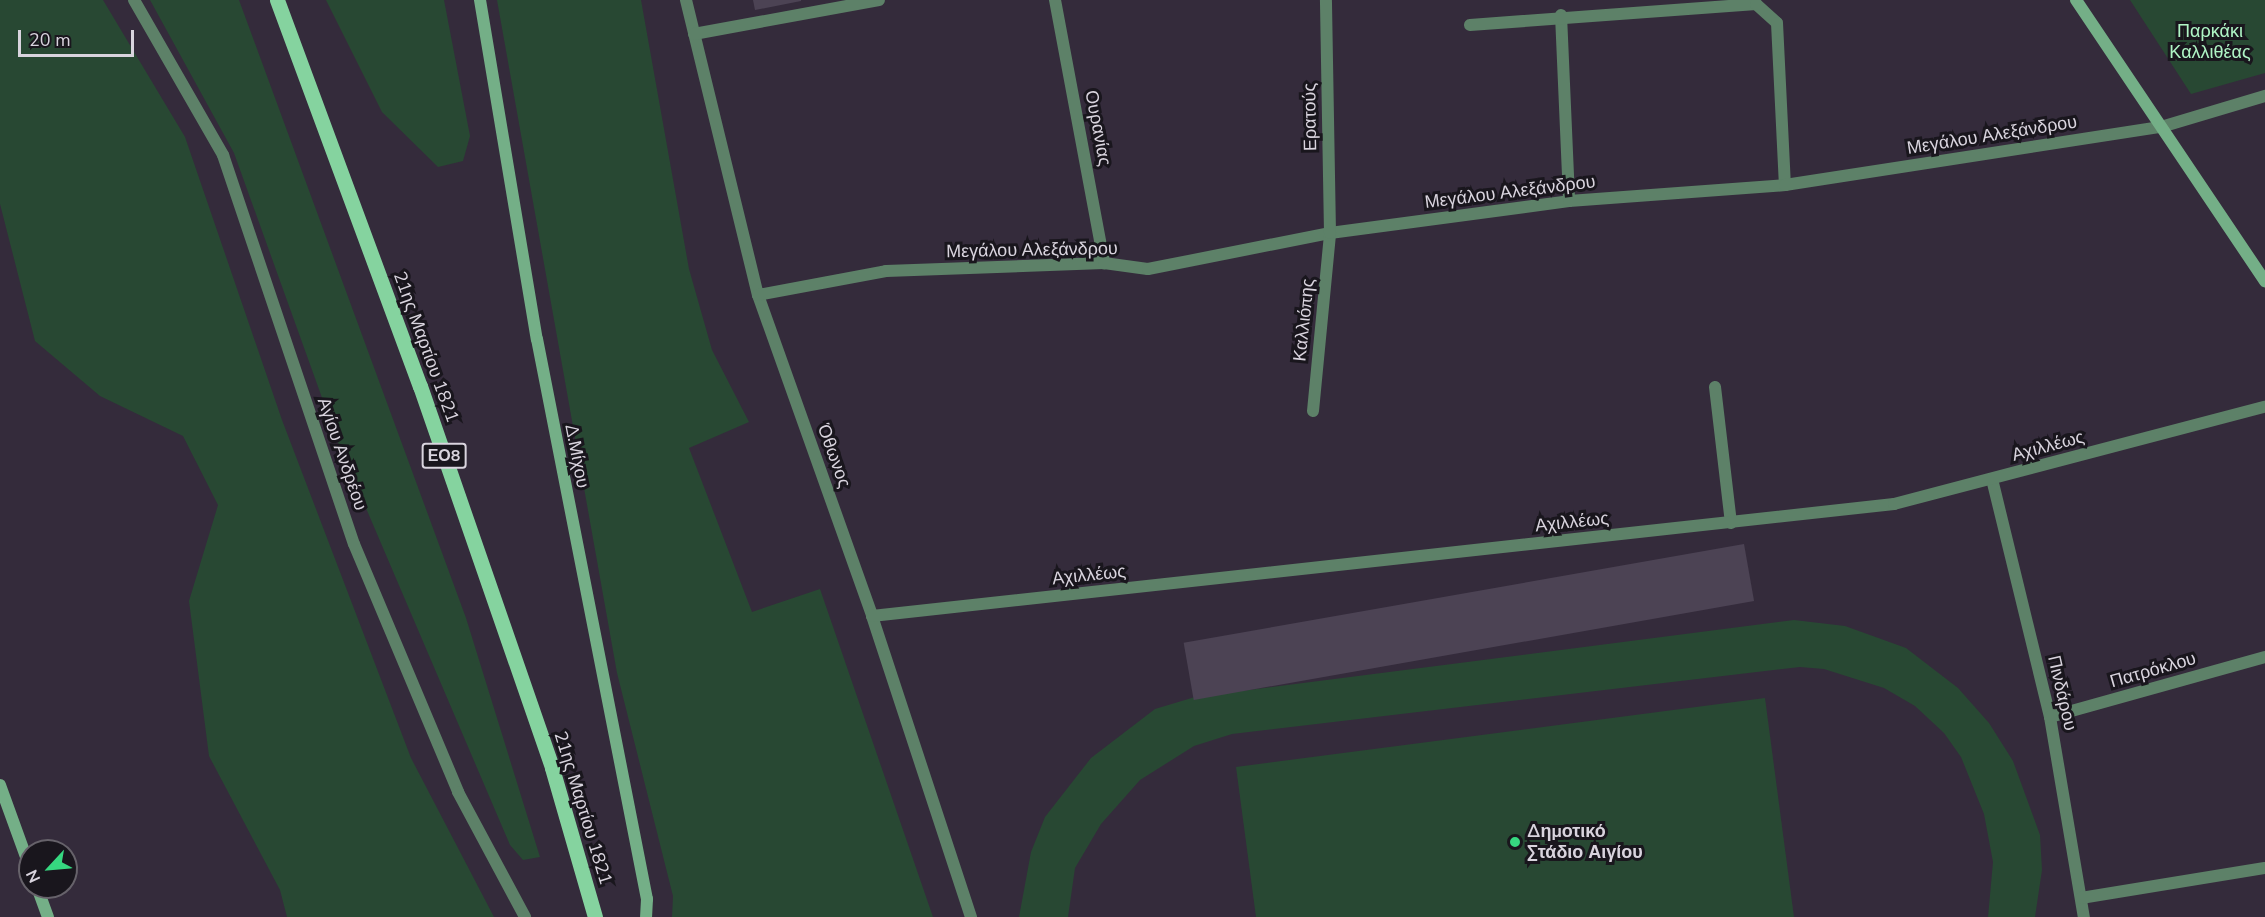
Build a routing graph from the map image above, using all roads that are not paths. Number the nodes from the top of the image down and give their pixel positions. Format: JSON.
{"nodes":[{"id":1,"x":134,"y":0,"type":"edge"},
{"id":2,"x":277,"y":0,"type":"edge"},
{"id":3,"x":480,"y":0,"type":"edge"},
{"id":4,"x":686,"y":0,"type":"edge"},
{"id":5,"x":879,"y":0,"type":"edge"},
{"id":6,"x":1055,"y":0,"type":"edge"},
{"id":7,"x":1326,"y":0,"type":"edge"},
{"id":8,"x":2076,"y":0,"type":"edge"},
{"id":9,"x":1561,"y":15,"type":"junction"},
{"id":10,"x":1470,"y":25,"type":"dead end"},
{"id":11,"x":694,"y":34,"type":"junction"},
{"id":12,"x":2265,"y":96,"type":"edge"},
{"id":13,"x":2161,"y":128,"type":"junction"},
{"id":14,"x":1785,"y":185,"type":"junction"},
{"id":15,"x":1569,"y":201,"type":"junction"},
{"id":16,"x":1330,"y":233,"type":"junction"},
{"id":17,"x":1104,"y":263,"type":"junction"},
{"id":18,"x":2265,"y":281,"type":"edge"},
{"id":19,"x":758,"y":296,"type":"junction"},
{"id":20,"x":1715,"y":387,"type":"dead end"},
{"id":21,"x":2265,"y":407,"type":"edge"},
{"id":22,"x":1313,"y":411,"type":"dead end"},
{"id":23,"x":1992,"y":479,"type":"junction"},
{"id":24,"x":1731,"y":523,"type":"junction"},
{"id":25,"x":872,"y":616,"type":"junction"},
{"id":26,"x":2265,"y":657,"type":"edge"},
{"id":27,"x":2050,"y":717,"type":"junction"},
{"id":28,"x":0,"y":785,"type":"edge"},
{"id":29,"x":20,"y":839,"type":"edge"},
{"id":30,"x":2265,"y":868,"type":"edge"},
{"id":31,"x":2081,"y":898,"type":"junction"},
{"id":32,"x":41,"y":899,"type":"edge"},
{"id":33,"x":48,"y":917,"type":"edge"},
{"id":34,"x":525,"y":917,"type":"edge"},
{"id":35,"x":595,"y":917,"type":"edge"},
{"id":36,"x":646,"y":917,"type":"edge"},
{"id":37,"x":971,"y":917,"type":"edge"},
{"id":38,"x":2084,"y":917,"type":"edge"}],
"edges":[{"from":1,"to":34,"type":"street","name":"Αγίου Ανδρέου"},
{"from":2,"to":35,"type":"main road","name":"21ης Μαρτίου 1821","number":"ΕΟ8"},
{"from":3,"to":36,"type":"street","name":"Δ.Μίχου"},
{"from":4,"to":11,"type":"street","name":"Όθωνος"},
{"from":5,"to":11,"type":"street"},
{"from":6,"to":17,"type":"street","name":"Ουρανίας"},
{"from":7,"to":16,"type":"street","name":"Ερατούς"},
{"from":8,"to":13,"type":"street"},
{"from":9,"to":10,"type":"street"},
{"from":9,"to":14,"type":"street"},
{"from":9,"to":15,"type":"street"},
{"from":11,"to":19,"type":"street","name":"Όθωνος"},
{"from":12,"to":13,"type":"street","name":"Μεγάλου Αλεξάνδρου"},
{"from":13,"to":14,"type":"street","name":"Μεγάλου Αλεξάνδρου"},
{"from":13,"to":18,"type":"street"},
{"from":14,"to":15,"type":"street","name":"Μεγάλου Αλεξάνδρου"},
{"from":15,"to":16,"type":"street","name":"Μεγάλου Αλεξάνδρου"},
{"from":16,"to":17,"type":"street","name":"Μεγάλου Αλεξάνδρου"},
{"from":16,"to":22,"type":"street","name":"Καλλιόπης"},
{"from":17,"to":19,"type":"street","name":"Μεγάλου Αλεξάνδρου"},
{"from":19,"to":25,"type":"street","name":"Όθωνος"},
{"from":20,"to":24,"type":"street"},
{"from":21,"to":23,"type":"street","name":"Αχιλλέως"},
{"from":23,"to":24,"type":"street","name":"Αχιλλέως"},
{"from":23,"to":27,"type":"street","name":"Πινδάρου"},
{"from":24,"to":25,"type":"street","name":"Αχιλλέως"},
{"from":25,"to":37,"type":"street","name":"Όθωνος"},
{"from":26,"to":27,"type":"street","name":"Πατρόκλου"},
{"from":27,"to":31,"type":"street","name":"Πινδάρου"},
{"from":28,"to":29,"type":"street"},
{"from":30,"to":31,"type":"street"},
{"from":31,"to":38,"type":"street","name":"Πινδάρου"},
{"from":32,"to":33,"type":"street"}]}
